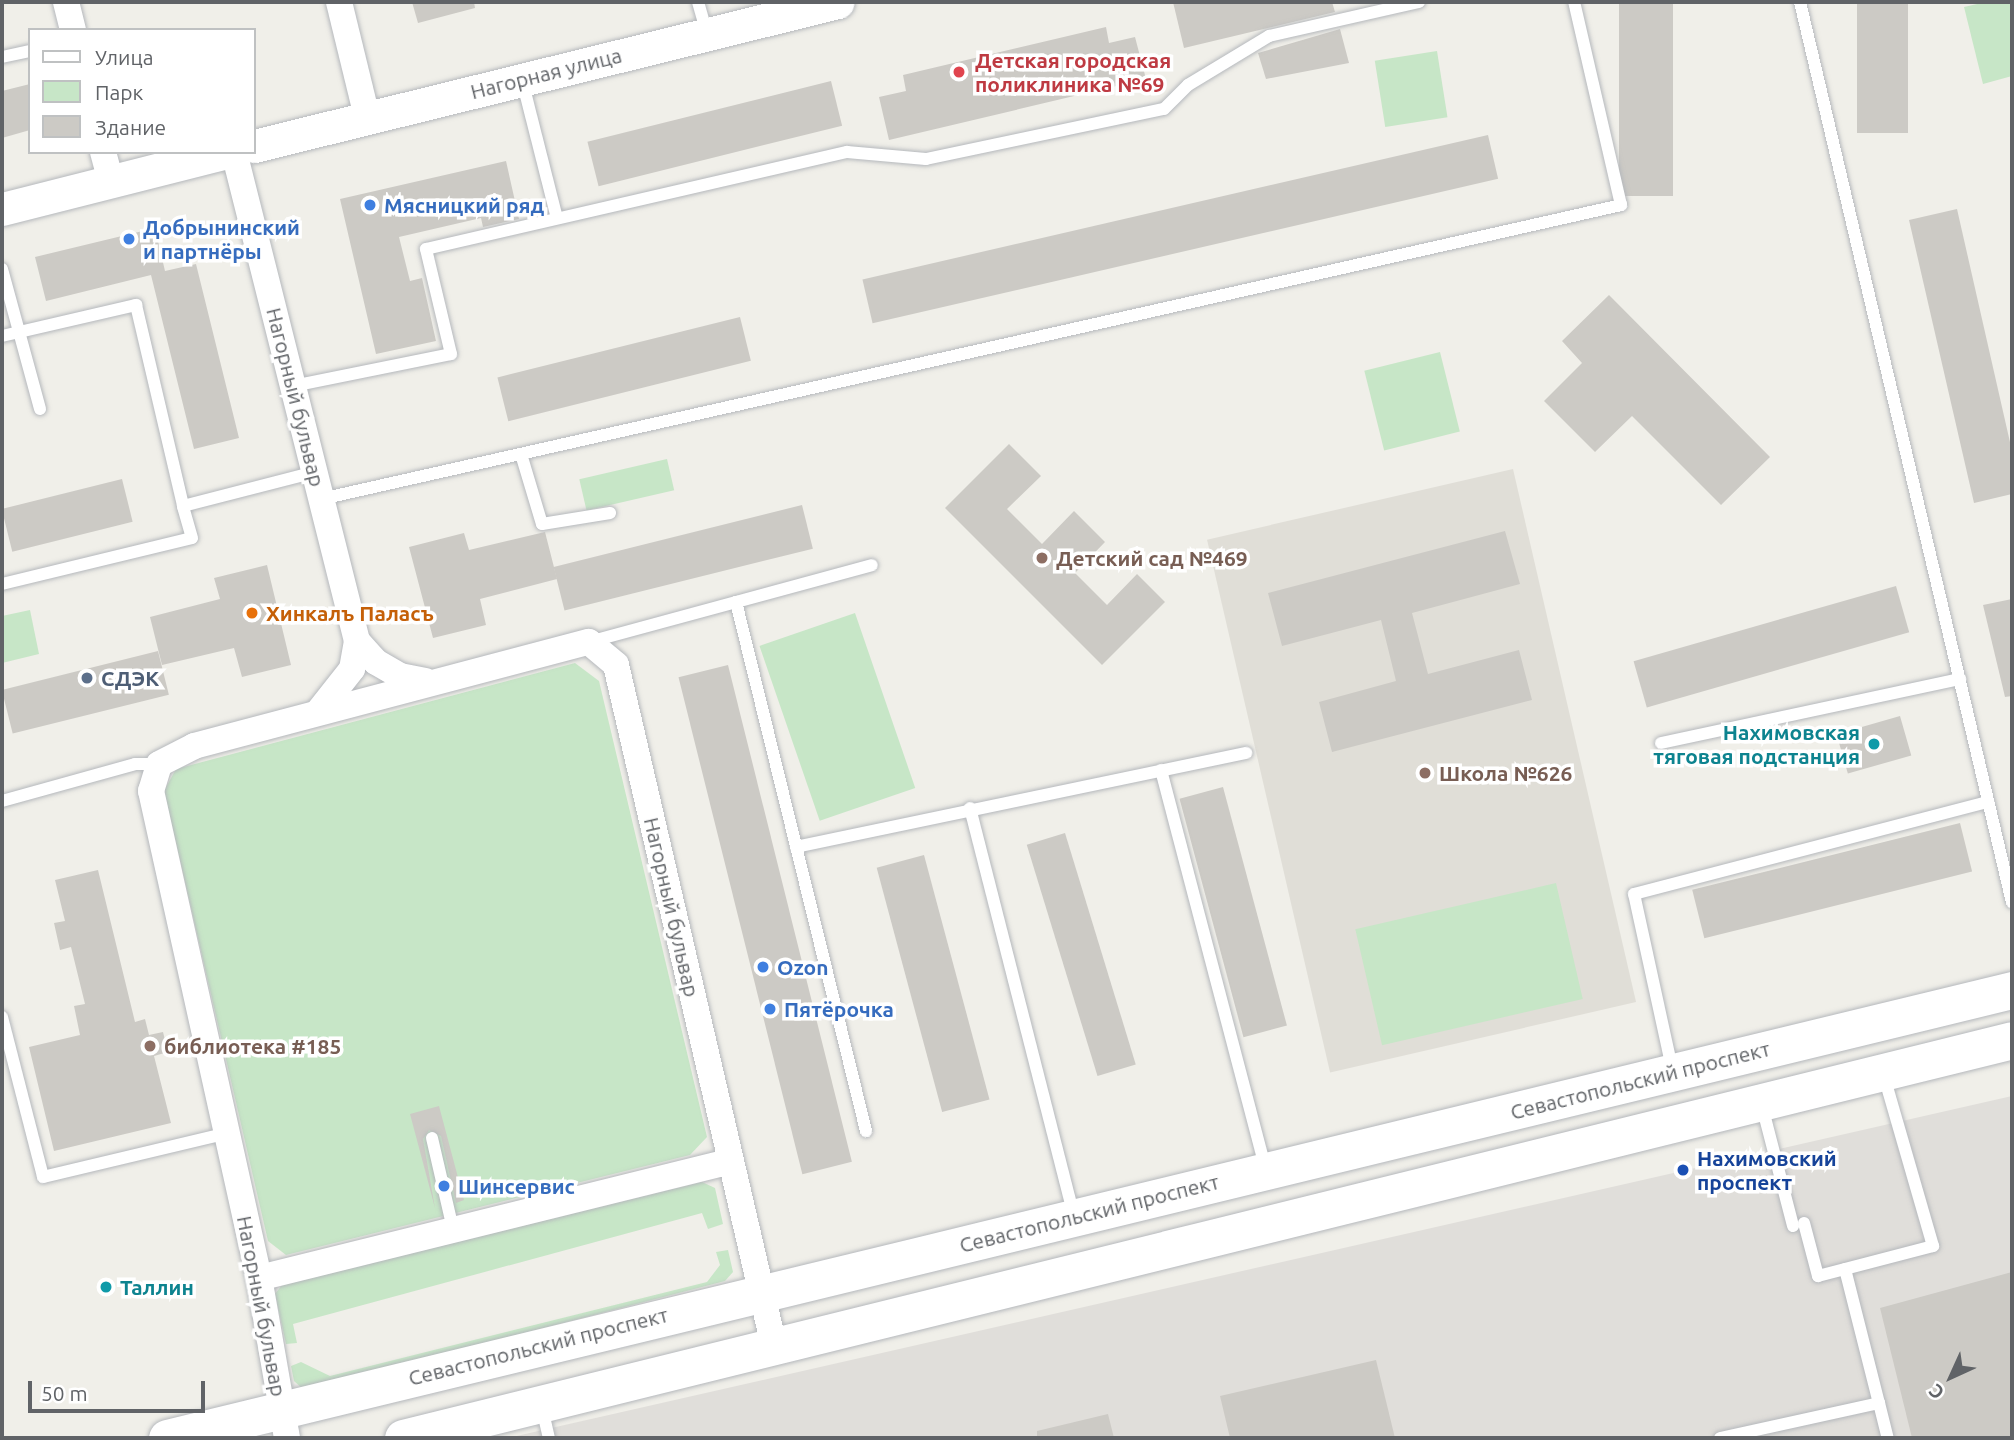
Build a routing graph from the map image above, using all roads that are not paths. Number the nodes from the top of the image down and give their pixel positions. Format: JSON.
{"nodes":[{"id":1,"x":66,"y":2,"type":"edge"},
{"id":2,"x":339,"y":2,"type":"edge"},
{"id":3,"x":698,"y":2,"type":"edge"},
{"id":4,"x":838,"y":2,"type":"edge"},
{"id":5,"x":1419,"y":2,"type":"edge"},
{"id":6,"x":1574,"y":2,"type":"edge"},
{"id":7,"x":1800,"y":2,"type":"edge"},
{"id":8,"x":72,"y":28,"type":"edge"},
{"id":9,"x":707,"y":34,"type":"junction"},
{"id":10,"x":28,"y":51,"type":"edge"},
{"id":11,"x":2,"y":57,"type":"edge"},
{"id":12,"x":522,"y":79,"type":"junction"},
{"id":13,"x":367,"y":117,"type":"junction"},
{"id":14,"x":256,"y":145,"type":"edge"},
{"id":15,"x":212,"y":154,"type":"edge"},
{"id":16,"x":235,"y":154,"type":"edge"},
{"id":17,"x":107,"y":167,"type":"edge"},
{"id":18,"x":2,"y":209,"type":"edge"},
{"id":19,"x":557,"y":218,"type":"junction"},
{"id":20,"x":2,"y":269,"type":"edge"},
{"id":21,"x":17,"y":332,"type":"junction"},
{"id":22,"x":2,"y":336,"type":"edge"},
{"id":23,"x":293,"y":386,"type":"junction"},
{"id":24,"x":40,"y":410,"type":"dead end"},
{"id":25,"x":521,"y":454,"type":"junction"},
{"id":26,"x":315,"y":472,"type":"junction"},
{"id":27,"x":321,"y":499,"type":"junction"},
{"id":28,"x":183,"y":506,"type":"junction"},
{"id":29,"x":610,"y":513,"type":"dead end"},
{"id":30,"x":872,"y":565,"type":"dead end"},
{"id":31,"x":2,"y":583,"type":"edge"},
{"id":32,"x":736,"y":602,"type":"junction"},
{"id":33,"x":357,"y":641,"type":"junction"},
{"id":34,"x":590,"y":642,"type":"junction"},
{"id":35,"x":1959,"y":679,"type":"junction"},
{"id":36,"x":427,"y":681,"type":"junction"},
{"id":37,"x":317,"y":712,"type":"junction"},
{"id":38,"x":1661,"y":743,"type":"dead end"},
{"id":39,"x":1246,"y":753,"type":"dead end"},
{"id":40,"x":159,"y":764,"type":"junction"},
{"id":41,"x":1161,"y":770,"type":"junction"},
{"id":42,"x":2,"y":802,"type":"edge"},
{"id":43,"x":1988,"y":802,"type":"junction"},
{"id":44,"x":970,"y":808,"type":"junction"},
{"id":45,"x":796,"y":847,"type":"junction"},
{"id":46,"x":2012,"y":902,"type":"edge"},
{"id":47,"x":2012,"y":990,"type":"edge"},
{"id":48,"x":2,"y":1017,"type":"edge"},
{"id":49,"x":2012,"y":1040,"type":"edge"},
{"id":50,"x":1673,"y":1072,"type":"junction"},
{"id":51,"x":1883,"y":1072,"type":"junction"},
{"id":52,"x":1761,"y":1102,"type":"junction"},
{"id":53,"x":866,"y":1131,"type":"dead end"},
{"id":54,"x":227,"y":1133,"type":"junction"},
{"id":55,"x":432,"y":1138,"type":"dead end"},
{"id":56,"x":731,"y":1161,"type":"junction"},
{"id":57,"x":1266,"y":1170,"type":"junction"},
{"id":58,"x":1074,"y":1217,"type":"junction"},
{"id":59,"x":453,"y":1229,"type":"junction"},
{"id":60,"x":1846,"y":1269,"type":"junction"},
{"id":61,"x":259,"y":1278,"type":"junction"},
{"id":62,"x":761,"y":1293,"type":"junction"},
{"id":63,"x":774,"y":1346,"type":"junction"},
{"id":64,"x":1879,"y":1403,"type":"junction"},
{"id":65,"x":545,"y":1422,"type":"edge"},
{"id":66,"x":284,"y":1424,"type":"edge"},
{"id":67,"x":167,"y":1438,"type":"edge"},
{"id":68,"x":403,"y":1438,"type":"edge"},
{"id":69,"x":1720,"y":1438,"type":"edge"},
{"id":70,"x":1888,"y":1438,"type":"edge"}],
"edges":[{"from":1,"to":8,"type":"street"},
{"from":2,"to":13,"type":"street"},
{"from":3,"to":9,"type":"lane"},
{"from":4,"to":9,"type":"street","name":"Нагорная улица"},
{"from":5,"to":19,"type":"lane"},
{"from":6,"to":25,"type":"lane"},
{"from":7,"to":35,"type":"lane"},
{"from":9,"to":12,"type":"street","name":"Нагорная улица"},
{"from":10,"to":11,"type":"lane"},
{"from":12,"to":13,"type":"street","name":"Нагорная улица"},
{"from":12,"to":19,"type":"lane"},
{"from":13,"to":14,"type":"street","name":"Нагорная улица"},
{"from":15,"to":17,"type":"street"},
{"from":16,"to":23,"type":"street","name":"Нагорный бульвар"},
{"from":17,"to":18,"type":"street"},
{"from":19,"to":23,"type":"lane"},
{"from":20,"to":21,"type":"lane"},
{"from":21,"to":22,"type":"lane"},
{"from":21,"to":24,"type":"lane"},
{"from":21,"to":28,"type":"lane"},
{"from":23,"to":26,"type":"street","name":"Нагорный бульвар"},
{"from":25,"to":27,"type":"lane"},
{"from":25,"to":29,"type":"lane"},
{"from":26,"to":27,"type":"street","name":"Нагорный бульвар"},
{"from":26,"to":28,"type":"lane"},
{"from":27,"to":33,"type":"street","name":"Нагорный бульвар"},
{"from":28,"to":31,"type":"lane"},
{"from":30,"to":32,"type":"lane"},
{"from":32,"to":34,"type":"lane"},
{"from":32,"to":45,"type":"lane"},
{"from":33,"to":36,"type":"street"},
{"from":33,"to":37,"type":"street","name":"Нагорный бульвар"},
{"from":34,"to":36,"type":"street"},
{"from":34,"to":56,"type":"street","name":"Нагорный бульвар"},
{"from":35,"to":38,"type":"lane"},
{"from":35,"to":43,"type":"lane"},
{"from":36,"to":37,"type":"street"},
{"from":37,"to":40,"type":"street"},
{"from":39,"to":41,"type":"lane"},
{"from":40,"to":42,"type":"lane"},
{"from":40,"to":54,"type":"street","name":"Нагорный бульвар"},
{"from":41,"to":44,"type":"lane"},
{"from":41,"to":57,"type":"lane"},
{"from":43,"to":46,"type":"lane"},
{"from":43,"to":50,"type":"lane"},
{"from":44,"to":45,"type":"lane"},
{"from":44,"to":58,"type":"lane"},
{"from":45,"to":53,"type":"lane"},
{"from":47,"to":50,"type":"main road","name":"Севастопольский проспект"},
{"from":48,"to":54,"type":"lane"},
{"from":49,"to":51,"type":"main road"},
{"from":50,"to":57,"type":"main road","name":"Севастопольский проспект"},
{"from":51,"to":52,"type":"main road"},
{"from":51,"to":60,"type":"lane"},
{"from":52,"to":60,"type":"lane"},
{"from":52,"to":63,"type":"main road"},
{"from":54,"to":61,"type":"street","name":"Нагорный бульвар"},
{"from":55,"to":59,"type":"lane"},
{"from":56,"to":59,"type":"street"},
{"from":56,"to":62,"type":"street","name":"Нагорный бульвар"},
{"from":57,"to":58,"type":"main road","name":"Севастопольский проспект"},
{"from":58,"to":62,"type":"main road","name":"Севастопольский проспект"},
{"from":59,"to":61,"type":"street"},
{"from":60,"to":64,"type":"lane"},
{"from":61,"to":66,"type":"street","name":"Нагорный бульвар"},
{"from":62,"to":63,"type":"street","name":"Нагорный бульвар"},
{"from":62,"to":66,"type":"main road","name":"Севастопольский проспект"},
{"from":63,"to":65,"type":"main road"},
{"from":64,"to":69,"type":"lane"},
{"from":64,"to":70,"type":"lane"},
{"from":65,"to":68,"type":"main road"},
{"from":66,"to":67,"type":"main road","name":"Севастопольский проспект"}]}
